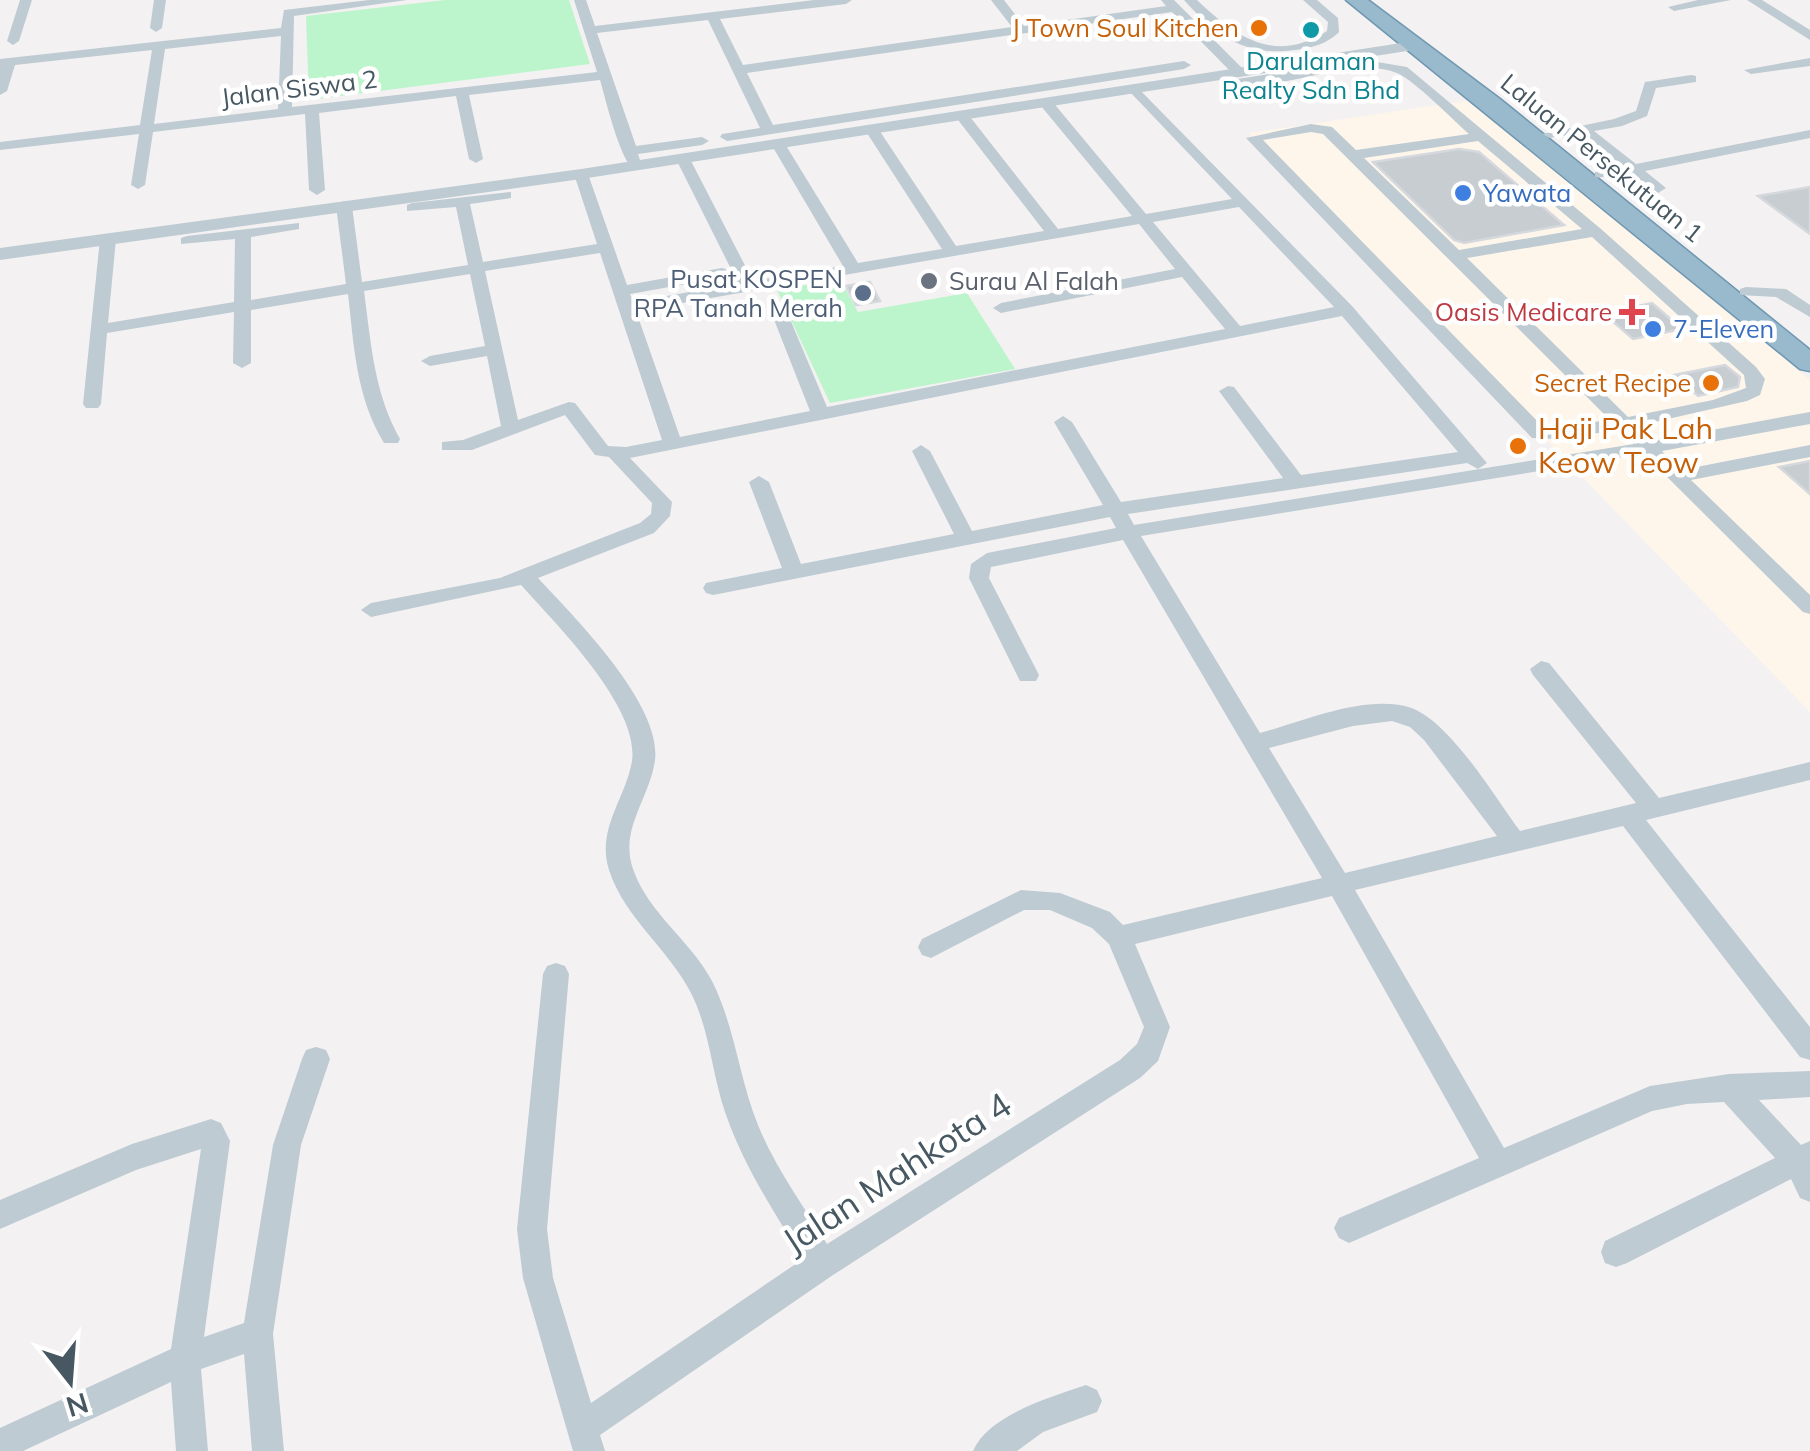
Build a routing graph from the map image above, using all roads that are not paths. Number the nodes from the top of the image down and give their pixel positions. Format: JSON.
{"nodes":[{"id":1,"x":26,"y":0,"type":"edge"},
{"id":2,"x":160,"y":0,"type":"edge"},
{"id":3,"x":401,"y":0,"type":"edge"},
{"id":4,"x":580,"y":0,"type":"edge"},
{"id":5,"x":846,"y":0,"type":"edge"},
{"id":6,"x":997,"y":0,"type":"edge"},
{"id":7,"x":1118,"y":0,"type":"edge"},
{"id":8,"x":1190,"y":0,"type":"edge"},
{"id":9,"x":1309,"y":0,"type":"edge"},
{"id":10,"x":1356,"y":0,"type":"edge"},
{"id":11,"x":1374,"y":0,"type":"edge"},
{"id":12,"x":1725,"y":0,"type":"edge"},
{"id":13,"x":1753,"y":0,"type":"edge"},
{"id":14,"x":1171,"y":4,"type":"edge"},
{"id":15,"x":288,"y":6,"type":"edge"},
{"id":16,"x":1674,"y":6,"type":"dead end"},
{"id":17,"x":1132,"y":14,"type":"junction"},
{"id":18,"x":712,"y":16,"type":"junction"},
{"id":19,"x":156,"y":28,"type":"dead end"},
{"id":20,"x":288,"y":30,"type":"junction"},
{"id":21,"x":590,"y":30,"type":"junction"},
{"id":22,"x":1022,"y":30,"type":"junction"},
{"id":23,"x":1810,"y":36,"type":"edge"},
{"id":24,"x":13,"y":40,"type":"dead end"},
{"id":25,"x":159,"y":45,"type":"junction"},
{"id":26,"x":1414,"y":46,"type":"junction"},
{"id":27,"x":4,"y":62,"type":"edge"},
{"id":28,"x":1810,"y":62,"type":"edge"},
{"id":29,"x":1340,"y":63,"type":"junction"},
{"id":30,"x":1184,"y":64,"type":"dead end"},
{"id":31,"x":737,"y":70,"type":"junction"},
{"id":32,"x":1750,"y":70,"type":"dead end"},
{"id":33,"x":1240,"y":73,"type":"junction"},
{"id":34,"x":604,"y":75,"type":"junction"},
{"id":35,"x":1220,"y":76,"type":"junction"},
{"id":36,"x":1691,"y":79,"type":"dead end"},
{"id":37,"x":1,"y":86,"type":"edge"},
{"id":38,"x":1135,"y":89,"type":"junction"},
{"id":39,"x":462,"y":92,"type":"junction"},
{"id":40,"x":1046,"y":103,"type":"junction"},
{"id":41,"x":312,"y":109,"type":"junction"},
{"id":42,"x":285,"y":112,"type":"junction"},
{"id":43,"x":962,"y":116,"type":"junction"},
{"id":44,"x":1583,"y":128,"type":"junction"},
{"id":45,"x":147,"y":129,"type":"junction"},
{"id":46,"x":872,"y":130,"type":"junction"},
{"id":47,"x":1549,"y":134,"type":"junction"},
{"id":48,"x":1810,"y":134,"type":"edge"},
{"id":49,"x":1482,"y":136,"type":"junction"},
{"id":50,"x":727,"y":137,"type":"dead end"},
{"id":51,"x":774,"y":138,"type":"junction"},
{"id":52,"x":702,"y":141,"type":"dead end"},
{"id":53,"x":0,"y":146,"type":"edge"},
{"id":54,"x":1353,"y":155,"type":"junction"},
{"id":55,"x":683,"y":158,"type":"junction"},
{"id":56,"x":476,"y":159,"type":"dead end"},
{"id":57,"x":632,"y":159,"type":"junction"},
{"id":58,"x":1635,"y":169,"type":"junction"},
{"id":59,"x":581,"y":174,"type":"junction"},
{"id":60,"x":1600,"y":175,"type":"junction"},
{"id":61,"x":138,"y":186,"type":"dead end"},
{"id":62,"x":1658,"y":188,"type":"dead end"},
{"id":63,"x":317,"y":190,"type":"dead end"},
{"id":64,"x":506,"y":195,"type":"dead end"},
{"id":65,"x":462,"y":201,"type":"junction"},
{"id":66,"x":1242,"y":202,"type":"junction"},
{"id":67,"x":344,"y":206,"type":"junction"},
{"id":68,"x":412,"y":208,"type":"dead end"},
{"id":69,"x":1144,"y":219,"type":"junction"},
{"id":70,"x":294,"y":226,"type":"dead end"},
{"id":71,"x":243,"y":232,"type":"junction"},
{"id":72,"x":1595,"y":232,"type":"junction"},
{"id":73,"x":1054,"y":234,"type":"junction"},
{"id":74,"x":108,"y":239,"type":"junction"},
{"id":75,"x":187,"y":241,"type":"dead end"},
{"id":76,"x":606,"y":247,"type":"junction"},
{"id":77,"x":952,"y":252,"type":"junction"},
{"id":78,"x":0,"y":254,"type":"edge"},
{"id":79,"x":1455,"y":256,"type":"junction"},
{"id":80,"x":476,"y":268,"type":"junction"},
{"id":81,"x":853,"y":269,"type":"junction"},
{"id":82,"x":1186,"y":271,"type":"junction"},
{"id":83,"x":357,"y":288,"type":"junction"},
{"id":84,"x":740,"y":288,"type":"junction"},
{"id":85,"x":1746,"y":292,"type":"junction"},
{"id":86,"x":624,"y":299,"type":"junction"},
{"id":87,"x":243,"y":306,"type":"junction"},
{"id":88,"x":1001,"y":308,"type":"dead end"},
{"id":89,"x":1346,"y":310,"type":"junction"},
{"id":90,"x":780,"y":312,"type":"dead end"},
{"id":91,"x":1810,"y":312,"type":"edge"},
{"id":92,"x":100,"y":329,"type":"junction"},
{"id":93,"x":1237,"y":333,"type":"junction"},
{"id":94,"x":1810,"y":344,"type":"edge"},
{"id":95,"x":494,"y":350,"type":"junction"},
{"id":96,"x":430,"y":361,"type":"dead end"},
{"id":97,"x":242,"y":362,"type":"dead end"},
{"id":98,"x":1810,"y":363,"type":"edge"},
{"id":99,"x":1228,"y":391,"type":"dead end"},
{"id":100,"x":92,"y":404,"type":"dead end"},
{"id":101,"x":820,"y":413,"type":"junction"},
{"id":102,"x":1810,"y":418,"type":"edge"},
{"id":103,"x":1063,"y":422,"type":"dead end"},
{"id":104,"x":1619,"y":422,"type":"junction"},
{"id":105,"x":510,"y":429,"type":"junction"},
{"id":106,"x":391,"y":438,"type":"dead end"},
{"id":107,"x":672,"y":441,"type":"junction"},
{"id":108,"x":449,"y":446,"type":"dead end"},
{"id":109,"x":921,"y":450,"type":"dead end"},
{"id":110,"x":1810,"y":450,"type":"edge"},
{"id":111,"x":1648,"y":451,"type":"junction"},
{"id":112,"x":616,"y":454,"type":"junction"},
{"id":113,"x":1472,"y":456,"type":"junction"},
{"id":114,"x":1490,"y":477,"type":"junction"},
{"id":115,"x":1674,"y":477,"type":"junction"},
{"id":116,"x":759,"y":482,"type":"dead end"},
{"id":117,"x":1296,"y":482,"type":"junction"},
{"id":118,"x":1124,"y":519,"type":"junction"},
{"id":119,"x":965,"y":537,"type":"junction"},
{"id":120,"x":794,"y":572,"type":"junction"},
{"id":121,"x":525,"y":577,"type":"junction"},
{"id":122,"x":713,"y":588,"type":"dead end"},
{"id":123,"x":1810,"y":607,"type":"edge"},
{"id":124,"x":372,"y":610,"type":"dead end"},
{"id":125,"x":1541,"y":669,"type":"dead end"},
{"id":126,"x":1028,"y":674,"type":"dead end"},
{"id":127,"x":1254,"y":743,"type":"junction"},
{"id":128,"x":1806,"y":777,"type":"edge"},
{"id":129,"x":1654,"y":808,"type":"junction"},
{"id":130,"x":1628,"y":815,"type":"junction"},
{"id":131,"x":1515,"y":842,"type":"junction"},
{"id":132,"x":1338,"y":882,"type":"junction"},
{"id":133,"x":1119,"y":937,"type":"junction"},
{"id":134,"x":931,"y":947,"type":"dead end"},
{"id":135,"x":556,"y":974,"type":"dead end"},
{"id":136,"x":1810,"y":1048,"type":"edge"},
{"id":137,"x":316,"y":1060,"type":"dead end"},
{"id":138,"x":1810,"y":1084,"type":"edge"},
{"id":139,"x":1729,"y":1087,"type":"junction"},
{"id":140,"x":1803,"y":1157,"type":"edge"},
{"id":141,"x":1498,"y":1164,"type":"junction"},
{"id":142,"x":1810,"y":1188,"type":"edge"},
{"id":143,"x":0,"y":1215,"type":"edge"},
{"id":144,"x":1349,"y":1228,"type":"dead end"},
{"id":145,"x":1616,"y":1252,"type":"dead end"},
{"id":146,"x":822,"y":1264,"type":"junction"},
{"id":147,"x":258,"y":1334,"type":"junction"},
{"id":148,"x":186,"y":1359,"type":"junction"},
{"id":149,"x":1086,"y":1401,"type":"dead end"},
{"id":150,"x":586,"y":1440,"type":"edge"},
{"id":151,"x":0,"y":1445,"type":"edge"},
{"id":152,"x":192,"y":1451,"type":"edge"},
{"id":153,"x":268,"y":1451,"type":"edge"},
{"id":154,"x":989,"y":1451,"type":"edge"}],
"edges":[{"from":1,"to":24,"type":"street"},
{"from":2,"to":19,"type":"street"},
{"from":3,"to":15,"type":"street"},
{"from":4,"to":21,"type":"street"},
{"from":5,"to":18,"type":"street"},
{"from":6,"to":22,"type":"street"},
{"from":7,"to":17,"type":"street"},
{"from":8,"to":9,"type":"street"},
{"from":10,"to":26,"type":"highway","name":"Laluan Persekutuan 1"},
{"from":11,"to":47,"type":"highway","name":"Laluan Persekutuan 1"},
{"from":12,"to":16,"type":"street"},
{"from":13,"to":23,"type":"street"},
{"from":14,"to":17,"type":"street"},
{"from":14,"to":33,"type":"street"},
{"from":15,"to":20,"type":"street"},
{"from":17,"to":22,"type":"street"},
{"from":18,"to":21,"type":"street"},
{"from":18,"to":31,"type":"street"},
{"from":20,"to":25,"type":"street"},
{"from":20,"to":42,"type":"street"},
{"from":21,"to":34,"type":"street"},
{"from":22,"to":31,"type":"street"},
{"from":25,"to":27,"type":"street"},
{"from":25,"to":45,"type":"street"},
{"from":26,"to":29,"type":"street"},
{"from":26,"to":98,"type":"highway","name":"Laluan Persekutuan 1"},
{"from":27,"to":37,"type":"street"},
{"from":28,"to":32,"type":"street"},
{"from":29,"to":33,"type":"street"},
{"from":29,"to":35,"type":"street"},
{"from":29,"to":49,"type":"street"},
{"from":30,"to":51,"type":"street"},
{"from":31,"to":51,"type":"street"},
{"from":33,"to":35,"type":"street"},
{"from":34,"to":39,"type":"street","name":"Jalan Siswa 2"},
{"from":34,"to":57,"type":"street"},
{"from":35,"to":38,"type":"street"},
{"from":36,"to":44,"type":"street"},
{"from":38,"to":40,"type":"street"},
{"from":38,"to":66,"type":"street"},
{"from":39,"to":41,"type":"street","name":"Jalan Siswa 2"},
{"from":39,"to":56,"type":"street"},
{"from":40,"to":43,"type":"street"},
{"from":40,"to":69,"type":"street"},
{"from":41,"to":42,"type":"street","name":"Jalan Siswa 2"},
{"from":41,"to":63,"type":"street"},
{"from":42,"to":45,"type":"street","name":"Jalan Siswa 2"},
{"from":43,"to":46,"type":"street"},
{"from":43,"to":73,"type":"street"},
{"from":44,"to":47,"type":"street"},
{"from":44,"to":58,"type":"street"},
{"from":45,"to":53,"type":"street","name":"Jalan Siswa 2"},
{"from":45,"to":61,"type":"street"},
{"from":46,"to":51,"type":"street"},
{"from":46,"to":77,"type":"street"},
{"from":47,"to":60,"type":"highway","name":"Laluan Persekutuan 1"},
{"from":48,"to":58,"type":"street"},
{"from":49,"to":54,"type":"street"},
{"from":49,"to":72,"type":"street"},
{"from":50,"to":51,"type":"street"},
{"from":51,"to":55,"type":"street"},
{"from":51,"to":81,"type":"street"},
{"from":52,"to":57,"type":"street"},
{"from":54,"to":79,"type":"street"},
{"from":54,"to":104,"type":"street"},
{"from":55,"to":57,"type":"street"},
{"from":55,"to":84,"type":"street"},
{"from":57,"to":59,"type":"street"},
{"from":58,"to":60,"type":"street"},
{"from":58,"to":62,"type":"street"},
{"from":59,"to":67,"type":"street"},
{"from":59,"to":76,"type":"street"},
{"from":60,"to":85,"type":"highway","name":"Laluan Persekutuan 1"},
{"from":64,"to":65,"type":"street"},
{"from":65,"to":68,"type":"street"},
{"from":65,"to":80,"type":"street"},
{"from":66,"to":69,"type":"street"},
{"from":66,"to":89,"type":"street"},
{"from":67,"to":74,"type":"street"},
{"from":67,"to":83,"type":"street"},
{"from":69,"to":73,"type":"street"},
{"from":69,"to":82,"type":"street"},
{"from":70,"to":71,"type":"street"},
{"from":71,"to":75,"type":"street"},
{"from":71,"to":87,"type":"street"},
{"from":72,"to":79,"type":"street"},
{"from":72,"to":104,"type":"street"},
{"from":73,"to":77,"type":"street"},
{"from":74,"to":78,"type":"street"},
{"from":74,"to":92,"type":"street"},
{"from":76,"to":80,"type":"street"},
{"from":76,"to":86,"type":"street"},
{"from":77,"to":81,"type":"street"},
{"from":79,"to":104,"type":"street"},
{"from":80,"to":83,"type":"street"},
{"from":80,"to":95,"type":"street"},
{"from":81,"to":84,"type":"street"},
{"from":82,"to":88,"type":"street"},
{"from":82,"to":93,"type":"street"},
{"from":83,"to":87,"type":"street"},
{"from":83,"to":106,"type":"street"},
{"from":84,"to":86,"type":"street"},
{"from":85,"to":91,"type":"street"},
{"from":85,"to":94,"type":"highway","name":"Laluan Persekutuan 1"},
{"from":86,"to":107,"type":"street"},
{"from":87,"to":92,"type":"street"},
{"from":87,"to":97,"type":"street"},
{"from":89,"to":93,"type":"street"},
{"from":89,"to":113,"type":"street"},
{"from":90,"to":101,"type":"street"},
{"from":92,"to":100,"type":"street"},
{"from":93,"to":101,"type":"street"},
{"from":95,"to":96,"type":"street"},
{"from":95,"to":105,"type":"street"},
{"from":99,"to":117,"type":"street"},
{"from":101,"to":107,"type":"street"},
{"from":102,"to":111,"type":"street"},
{"from":103,"to":118,"type":"street"},
{"from":104,"to":111,"type":"street"},
{"from":105,"to":108,"type":"street"},
{"from":105,"to":112,"type":"street"},
{"from":107,"to":112,"type":"street"},
{"from":109,"to":119,"type":"street"},
{"from":110,"to":115,"type":"street"},
{"from":111,"to":114,"type":"street"},
{"from":111,"to":115,"type":"street"},
{"from":112,"to":121,"type":"street"},
{"from":113,"to":114,"type":"street"},
{"from":113,"to":117,"type":"street"},
{"from":114,"to":118,"type":"street"},
{"from":115,"to":123,"type":"street"},
{"from":116,"to":120,"type":"street"},
{"from":117,"to":118,"type":"street"},
{"from":118,"to":119,"type":"street"},
{"from":118,"to":126,"type":"street"},
{"from":118,"to":127,"type":"street"},
{"from":119,"to":120,"type":"street"},
{"from":120,"to":122,"type":"street"},
{"from":121,"to":124,"type":"street"},
{"from":121,"to":146,"type":"street"},
{"from":125,"to":129,"type":"street"},
{"from":127,"to":131,"type":"street"},
{"from":127,"to":132,"type":"street"},
{"from":128,"to":129,"type":"street"},
{"from":129,"to":130,"type":"street"},
{"from":130,"to":131,"type":"street"},
{"from":130,"to":136,"type":"street"},
{"from":131,"to":132,"type":"street"},
{"from":132,"to":133,"type":"street"},
{"from":132,"to":141,"type":"street"},
{"from":133,"to":134,"type":"street"},
{"from":133,"to":146,"type":"street","name":"Jalan Mahkota 4"},
{"from":135,"to":150,"type":"street"},
{"from":137,"to":147,"type":"street"},
{"from":138,"to":139,"type":"street"},
{"from":139,"to":140,"type":"street"},
{"from":139,"to":141,"type":"street"},
{"from":140,"to":142,"type":"street"},
{"from":140,"to":145,"type":"street"},
{"from":141,"to":144,"type":"street"},
{"from":143,"to":148,"type":"street"},
{"from":146,"to":150,"type":"street","name":"Jalan Mahkota 4"},
{"from":147,"to":148,"type":"street"},
{"from":147,"to":153,"type":"street"},
{"from":148,"to":151,"type":"street"},
{"from":148,"to":152,"type":"street"},
{"from":149,"to":154,"type":"street"}]}
